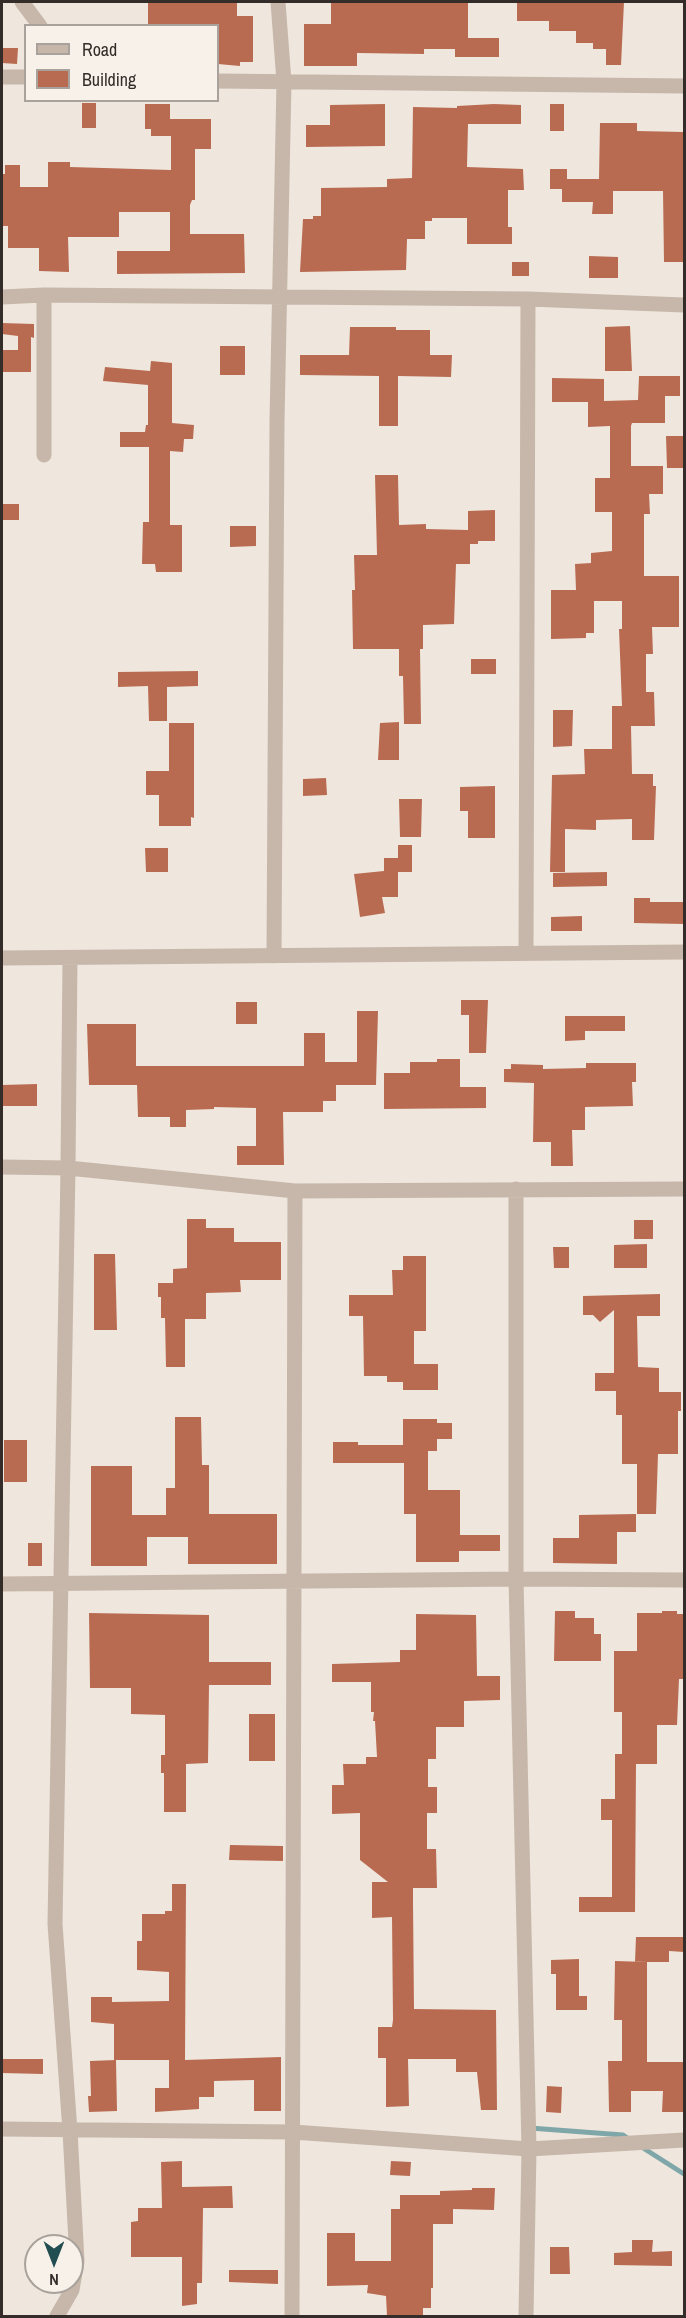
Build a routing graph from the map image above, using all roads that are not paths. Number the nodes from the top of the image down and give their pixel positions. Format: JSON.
{"nodes":[{"id":1,"x":22,"y":2,"type":"edge"},
{"id":2,"x":278,"y":2,"type":"edge"},
{"id":3,"x":38,"y":24,"type":"edge"},
{"id":4,"x":2,"y":77,"type":"edge"},
{"id":5,"x":24,"y":77,"type":"edge"},
{"id":6,"x":219,"y":81,"type":"edge"},
{"id":7,"x":284,"y":82,"type":"junction"},
{"id":8,"x":684,"y":86,"type":"edge"},
{"id":9,"x":44,"y":295,"type":"junction"},
{"id":10,"x":2,"y":297,"type":"edge"},
{"id":11,"x":280,"y":298,"type":"junction"},
{"id":12,"x":528,"y":299,"type":"junction"},
{"id":13,"x":684,"y":305,"type":"edge"},
{"id":14,"x":44,"y":455,"type":"dead end"},
{"id":15,"x":684,"y":952,"type":"edge"},
{"id":16,"x":526,"y":953,"type":"junction"},
{"id":17,"x":274,"y":956,"type":"junction"},
{"id":18,"x":2,"y":958,"type":"edge"},
{"id":19,"x":70,"y":959,"type":"junction"},
{"id":20,"x":2,"y":1167,"type":"edge"},
{"id":21,"x":68,"y":1168,"type":"junction"},
{"id":22,"x":516,"y":1189,"type":"junction"},
{"id":23,"x":684,"y":1189,"type":"edge"},
{"id":24,"x":296,"y":1191,"type":"junction"},
{"id":25,"x":516,"y":1579,"type":"junction"},
{"id":26,"x":684,"y":1580,"type":"edge"},
{"id":27,"x":294,"y":1582,"type":"junction"},
{"id":28,"x":2,"y":1584,"type":"edge"},
{"id":29,"x":60,"y":1585,"type":"junction"},
{"id":30,"x":2,"y":2129,"type":"edge"},
{"id":31,"x":70,"y":2131,"type":"junction"},
{"id":32,"x":293,"y":2132,"type":"junction"},
{"id":33,"x":684,"y":2140,"type":"edge"},
{"id":34,"x":529,"y":2149,"type":"junction"},
{"id":35,"x":57,"y":2316,"type":"edge"},
{"id":36,"x":292,"y":2316,"type":"edge"},
{"id":37,"x":526,"y":2316,"type":"edge"}],
"edges":[{"from":1,"to":3,"type":"street"},
{"from":2,"to":7,"type":"street"},
{"from":4,"to":5,"type":"street"},
{"from":6,"to":7,"type":"street"},
{"from":7,"to":8,"type":"street"},
{"from":7,"to":11,"type":"street"},
{"from":9,"to":10,"type":"street"},
{"from":9,"to":11,"type":"street"},
{"from":9,"to":14,"type":"street"},
{"from":11,"to":12,"type":"street"},
{"from":11,"to":17,"type":"street"},
{"from":12,"to":13,"type":"street"},
{"from":12,"to":16,"type":"street"},
{"from":15,"to":16,"type":"street"},
{"from":16,"to":17,"type":"street"},
{"from":17,"to":19,"type":"street"},
{"from":18,"to":19,"type":"street"},
{"from":19,"to":21,"type":"street"},
{"from":20,"to":21,"type":"street"},
{"from":21,"to":24,"type":"street"},
{"from":21,"to":29,"type":"street"},
{"from":22,"to":23,"type":"street"},
{"from":22,"to":24,"type":"street"},
{"from":22,"to":25,"type":"street"},
{"from":24,"to":27,"type":"street"},
{"from":25,"to":26,"type":"street"},
{"from":25,"to":27,"type":"street"},
{"from":25,"to":34,"type":"street"},
{"from":27,"to":29,"type":"street"},
{"from":27,"to":32,"type":"street"},
{"from":28,"to":29,"type":"street"},
{"from":29,"to":31,"type":"street"},
{"from":30,"to":31,"type":"street"},
{"from":31,"to":32,"type":"street"},
{"from":31,"to":35,"type":"street"},
{"from":32,"to":34,"type":"street"},
{"from":32,"to":36,"type":"street"},
{"from":33,"to":34,"type":"street"},
{"from":34,"to":37,"type":"street"}]}
